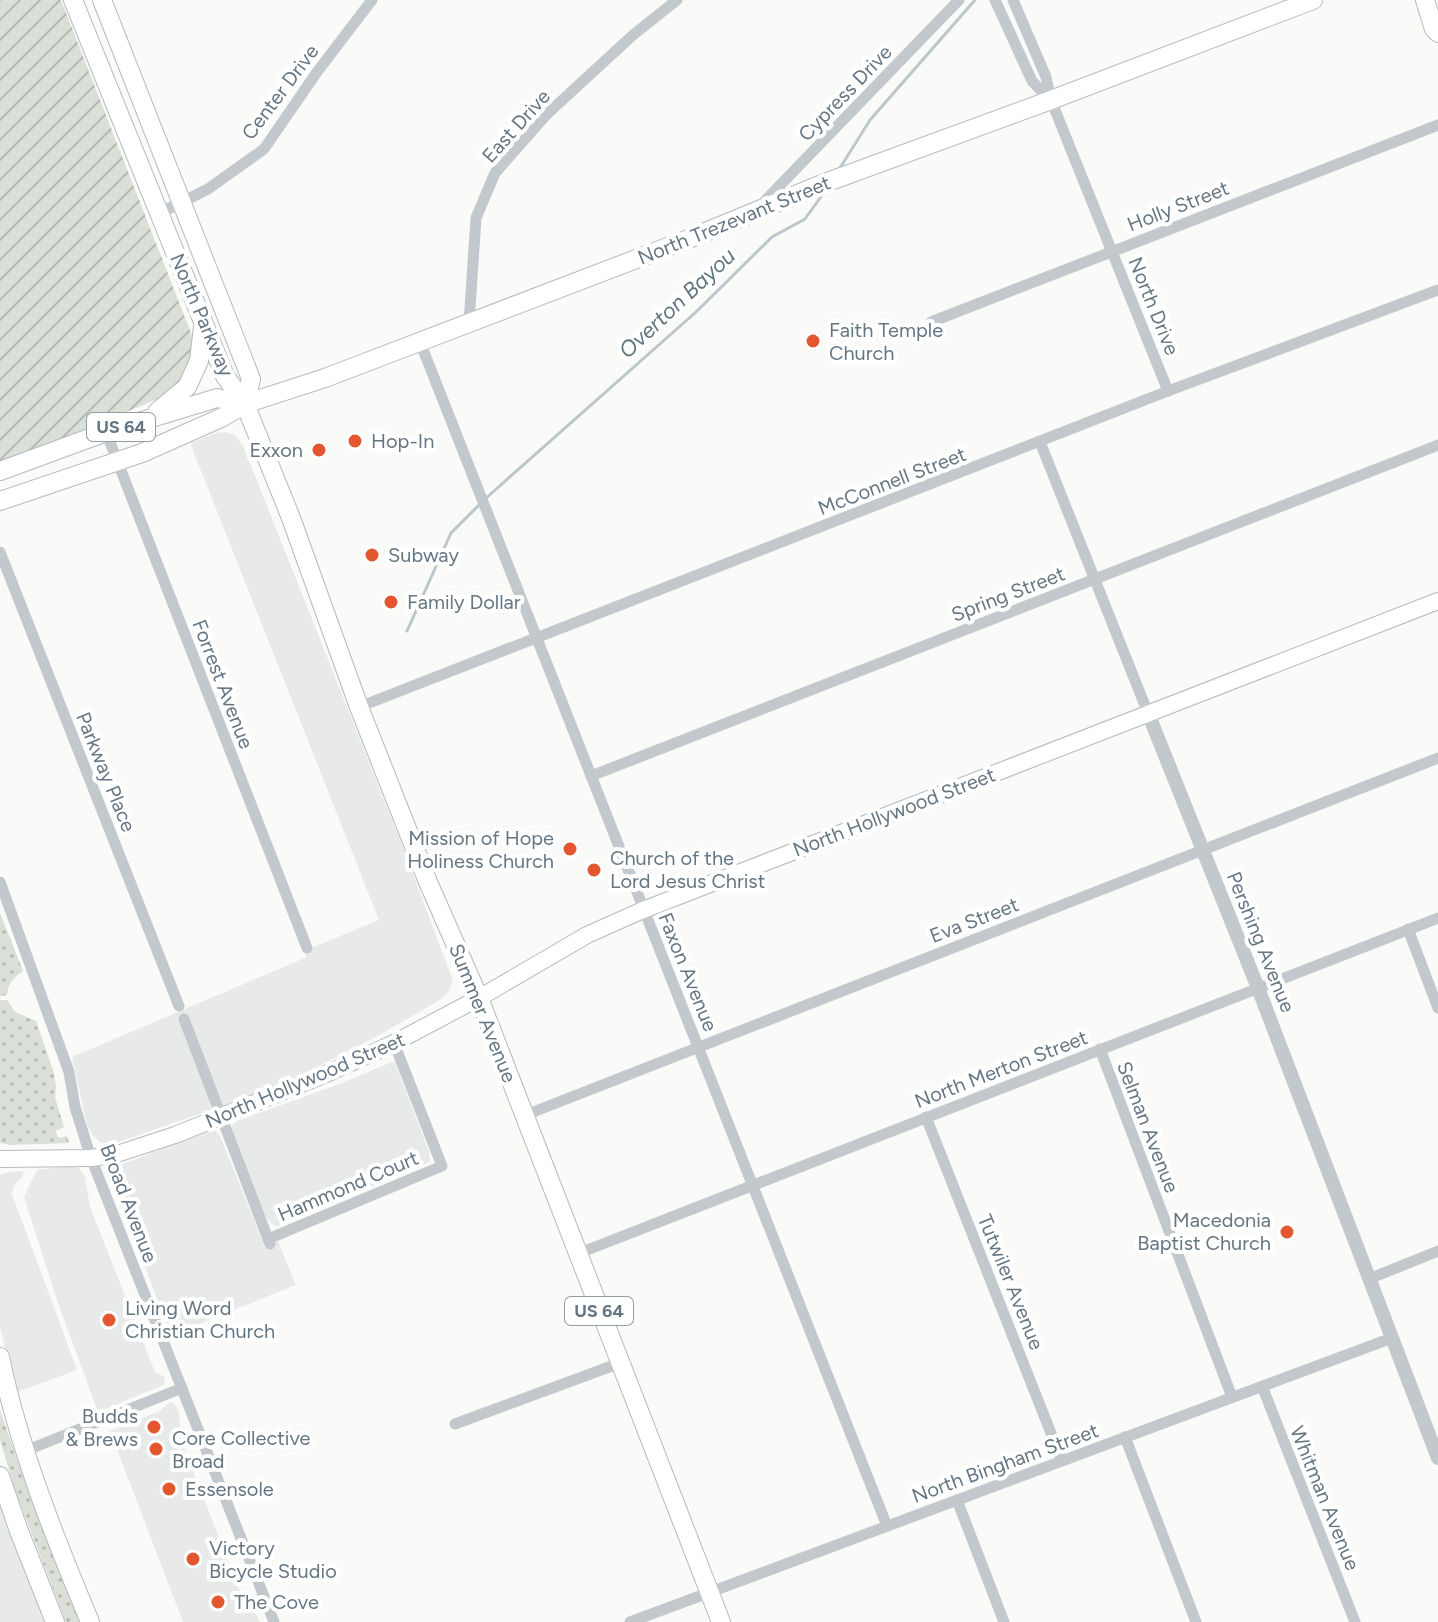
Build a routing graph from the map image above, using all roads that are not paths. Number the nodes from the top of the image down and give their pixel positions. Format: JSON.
{"nodes":[{"id":1,"x":73,"y":0,"type":"edge"},
{"id":2,"x":102,"y":0,"type":"edge"},
{"id":3,"x":372,"y":0,"type":"edge"},
{"id":4,"x":677,"y":0,"type":"edge"},
{"id":5,"x":959,"y":0,"type":"edge"},
{"id":6,"x":995,"y":0,"type":"edge"},
{"id":7,"x":1013,"y":0,"type":"edge"},
{"id":8,"x":1313,"y":0,"type":"edge"},
{"id":9,"x":1425,"y":0,"type":"edge"},
{"id":10,"x":1438,"y":33,"type":"edge"},
{"id":11,"x":1051,"y":100,"type":"junction"},
{"id":12,"x":1438,"y":125,"type":"edge"},
{"id":13,"x":182,"y":204,"type":"junction"},
{"id":14,"x":756,"y":211,"type":"junction"},
{"id":15,"x":160,"y":213,"type":"junction"},
{"id":16,"x":1113,"y":251,"type":"junction"},
{"id":17,"x":1438,"y":290,"type":"edge"},
{"id":18,"x":931,"y":322,"type":"dead end"},
{"id":19,"x":469,"y":323,"type":"junction"},
{"id":20,"x":204,"y":324,"type":"junction"},
{"id":21,"x":420,"y":342,"type":"junction"},
{"id":22,"x":1168,"y":391,"type":"junction"},
{"id":23,"x":245,"y":404,"type":"junction"},
{"id":24,"x":149,"y":418,"type":"junction"},
{"id":25,"x":106,"y":432,"type":"junction"},
{"id":26,"x":1040,"y":442,"type":"junction"},
{"id":27,"x":1438,"y":445,"type":"edge"},
{"id":28,"x":116,"y":460,"type":"junction"},
{"id":29,"x":0,"y":471,"type":"edge"},
{"id":30,"x":0,"y":501,"type":"edge"},
{"id":31,"x":0,"y":552,"type":"edge"},
{"id":32,"x":1095,"y":579,"type":"junction"},
{"id":33,"x":1438,"y":601,"type":"edge"},
{"id":34,"x":536,"y":639,"type":"junction"},
{"id":35,"x":359,"y":707,"type":"junction"},
{"id":36,"x":1148,"y":713,"type":"junction"},
{"id":37,"x":1438,"y":758,"type":"edge"},
{"id":38,"x":591,"y":776,"type":"junction"},
{"id":39,"x":1203,"y":850,"type":"junction"},
{"id":40,"x":0,"y":882,"type":"edge"},
{"id":41,"x":643,"y":910,"type":"junction"},
{"id":42,"x":1438,"y":918,"type":"edge"},
{"id":43,"x":1408,"y":929,"type":"junction"},
{"id":44,"x":307,"y":948,"type":"dead end"},
{"id":45,"x":1258,"y":988,"type":"junction"},
{"id":46,"x":479,"y":998,"type":"junction"},
{"id":47,"x":179,"y":1006,"type":"dead end"},
{"id":48,"x":1438,"y":1008,"type":"edge"},
{"id":49,"x":184,"y":1019,"type":"dead end"},
{"id":50,"x":394,"y":1043,"type":"junction"},
{"id":51,"x":699,"y":1046,"type":"junction"},
{"id":52,"x":1100,"y":1049,"type":"junction"},
{"id":53,"x":523,"y":1116,"type":"junction"},
{"id":54,"x":926,"y":1117,"type":"junction"},
{"id":55,"x":220,"y":1118,"type":"junction"},
{"id":56,"x":91,"y":1158,"type":"junction"},
{"id":57,"x":0,"y":1159,"type":"edge"},
{"id":58,"x":752,"y":1185,"type":"junction"},
{"id":59,"x":1438,"y":1251,"type":"edge"},
{"id":60,"x":577,"y":1254,"type":"junction"},
{"id":61,"x":1369,"y":1279,"type":"junction"},
{"id":62,"x":1392,"y":1338,"type":"junction"},
{"id":63,"x":0,"y":1357,"type":"edge"},
{"id":64,"x":620,"y":1363,"type":"junction"},
{"id":65,"x":1262,"y":1386,"type":"junction"},
{"id":66,"x":182,"y":1388,"type":"junction"},
{"id":67,"x":1232,"y":1397,"type":"junction"},
{"id":68,"x":455,"y":1424,"type":"dead end"},
{"id":69,"x":1125,"y":1437,"type":"junction"},
{"id":70,"x":25,"y":1451,"type":"junction"},
{"id":71,"x":1438,"y":1458,"type":"edge"},
{"id":72,"x":1062,"y":1461,"type":"junction"},
{"id":73,"x":0,"y":1476,"type":"edge"},
{"id":74,"x":957,"y":1500,"type":"junction"},
{"id":75,"x":887,"y":1526,"type":"junction"},
{"id":76,"x":710,"y":1592,"type":"junction"},
{"id":77,"x":55,"y":1622,"type":"edge"},
{"id":78,"x":90,"y":1622,"type":"edge"},
{"id":79,"x":274,"y":1622,"type":"edge"},
{"id":80,"x":630,"y":1622,"type":"edge"},
{"id":81,"x":721,"y":1622,"type":"edge"},
{"id":82,"x":1004,"y":1622,"type":"edge"},
{"id":83,"x":1196,"y":1622,"type":"edge"},
{"id":84,"x":1355,"y":1622,"type":"edge"}],
"edges":[{"from":1,"to":15,"type":"main road","name":"North Parkway"},
{"from":2,"to":13,"type":"main road","name":"North Parkway"},
{"from":3,"to":13,"type":"street","name":"Center Drive"},
{"from":4,"to":19,"type":"street","name":"East Drive"},
{"from":5,"to":14,"type":"street","name":"Cypress Drive"},
{"from":6,"to":11,"type":"street","name":"North Drive"},
{"from":7,"to":11,"type":"street","name":"North Drive"},
{"from":8,"to":11,"type":"main road","name":"North Trezevant Street"},
{"from":9,"to":10,"type":"main road"},
{"from":11,"to":14,"type":"main road","name":"North Trezevant Street"},
{"from":11,"to":16,"type":"street","name":"North Drive"},
{"from":12,"to":16,"type":"street","name":"Holly Street"},
{"from":13,"to":15,"type":"street","name":"Center Drive"},
{"from":13,"to":23,"type":"main road","name":"North Parkway"},
{"from":14,"to":19,"type":"main road","name":"North Trezevant Street"},
{"from":15,"to":20,"type":"main road","name":"North Parkway"},
{"from":16,"to":18,"type":"street","name":"Holly Street"},
{"from":16,"to":22,"type":"street","name":"North Drive"},
{"from":17,"to":22,"type":"street","name":"McConnell Street"},
{"from":19,"to":21,"type":"main road","name":"North Trezevant Street"},
{"from":20,"to":23,"type":"main road","name":"North Parkway"},
{"from":20,"to":24,"type":"main road"},
{"from":21,"to":23,"type":"main road","name":"North Trezevant Street"},
{"from":21,"to":34,"type":"street","name":"Faxon Avenue"},
{"from":22,"to":26,"type":"street","name":"McConnell Street"},
{"from":23,"to":24,"type":"main road","number":"US 64"},
{"from":23,"to":28,"type":"main road","number":"US 64"},
{"from":23,"to":35,"type":"main road","name":"Summer Avenue","number":"US 64"},
{"from":24,"to":25,"type":"main road","number":"US 64"},
{"from":25,"to":28,"type":"street","name":"Forrest Avenue"},
{"from":25,"to":29,"type":"main road","number":"US 64"},
{"from":26,"to":32,"type":"street","name":"Pershing Avenue"},
{"from":26,"to":34,"type":"street","name":"McConnell Street"},
{"from":27,"to":32,"type":"street","name":"Spring Street"},
{"from":28,"to":30,"type":"main road","number":"US 64"},
{"from":28,"to":44,"type":"street","name":"Forrest Avenue"},
{"from":31,"to":47,"type":"street","name":"Parkway Place"},
{"from":32,"to":36,"type":"street","name":"Pershing Avenue"},
{"from":32,"to":38,"type":"street","name":"Spring Street"},
{"from":33,"to":36,"type":"main road","name":"North Hollywood Street"},
{"from":34,"to":35,"type":"street","name":"McConnell Street"},
{"from":34,"to":38,"type":"street","name":"Faxon Avenue"},
{"from":35,"to":46,"type":"main road","name":"Summer Avenue","number":"US 64"},
{"from":36,"to":39,"type":"street","name":"Pershing Avenue"},
{"from":36,"to":41,"type":"main road","name":"North Hollywood Street"},
{"from":37,"to":39,"type":"street","name":"Eva Street"},
{"from":38,"to":41,"type":"street","name":"Faxon Avenue"},
{"from":39,"to":45,"type":"street","name":"Pershing Avenue"},
{"from":39,"to":51,"type":"street","name":"Eva Street"},
{"from":40,"to":56,"type":"street","name":"Broad Avenue"},
{"from":41,"to":46,"type":"main road","name":"North Hollywood Street"},
{"from":41,"to":51,"type":"street","name":"Faxon Avenue"},
{"from":42,"to":43,"type":"street","name":"North Merton Street"},
{"from":43,"to":45,"type":"street","name":"North Merton Street"},
{"from":43,"to":48,"type":"street"},
{"from":45,"to":52,"type":"street","name":"North Merton Street"},
{"from":45,"to":61,"type":"street","name":"Pershing Avenue"},
{"from":46,"to":50,"type":"main road","name":"North Hollywood Street"},
{"from":46,"to":53,"type":"main road","name":"Summer Avenue","number":"US 64"},
{"from":49,"to":55,"type":"street"},
{"from":50,"to":55,"type":"main road","name":"North Hollywood Street"},
{"from":50,"to":55,"type":"street","name":"Hammond Court"},
{"from":51,"to":53,"type":"street","name":"Eva Street"},
{"from":51,"to":58,"type":"street","name":"Faxon Avenue"},
{"from":52,"to":54,"type":"street","name":"North Merton Street"},
{"from":52,"to":67,"type":"street","name":"Selman Avenue"},
{"from":53,"to":60,"type":"main road","name":"Summer Avenue","number":"US 64"},
{"from":54,"to":58,"type":"street","name":"North Merton Street"},
{"from":54,"to":72,"type":"street","name":"Tutwiler Avenue"},
{"from":55,"to":56,"type":"main road","name":"North Hollywood Street"},
{"from":56,"to":57,"type":"main road","name":"North Hollywood Street"},
{"from":56,"to":66,"type":"street","name":"Broad Avenue"},
{"from":58,"to":60,"type":"street","name":"North Merton Street"},
{"from":58,"to":75,"type":"street","name":"Faxon Avenue"},
{"from":59,"to":61,"type":"street"},
{"from":60,"to":64,"type":"main road","name":"Summer Avenue","number":"US 64"},
{"from":61,"to":62,"type":"street","name":"Pershing Avenue"},
{"from":62,"to":65,"type":"street","name":"North Bingham Street"},
{"from":62,"to":71,"type":"street","name":"Pershing Avenue"},
{"from":63,"to":70,"type":"main road"},
{"from":64,"to":68,"type":"street"},
{"from":64,"to":76,"type":"main road","name":"Summer Avenue","number":"US 64"},
{"from":65,"to":67,"type":"street","name":"North Bingham Street"},
{"from":65,"to":84,"type":"street","name":"Whitman Avenue"},
{"from":66,"to":70,"type":"street"},
{"from":66,"to":79,"type":"street","name":"Broad Avenue"},
{"from":67,"to":69,"type":"street","name":"North Bingham Street"},
{"from":69,"to":72,"type":"street","name":"North Bingham Street"},
{"from":69,"to":83,"type":"street"},
{"from":70,"to":78,"type":"main road"},
{"from":72,"to":74,"type":"street","name":"North Bingham Street"},
{"from":73,"to":77,"type":"main road"},
{"from":74,"to":75,"type":"street","name":"North Bingham Street"},
{"from":74,"to":82,"type":"street"},
{"from":75,"to":76,"type":"street","name":"North Bingham Street"},
{"from":76,"to":80,"type":"street","name":"North Bingham Street"},
{"from":76,"to":81,"type":"main road","name":"Summer Avenue","number":"US 64"}]}
